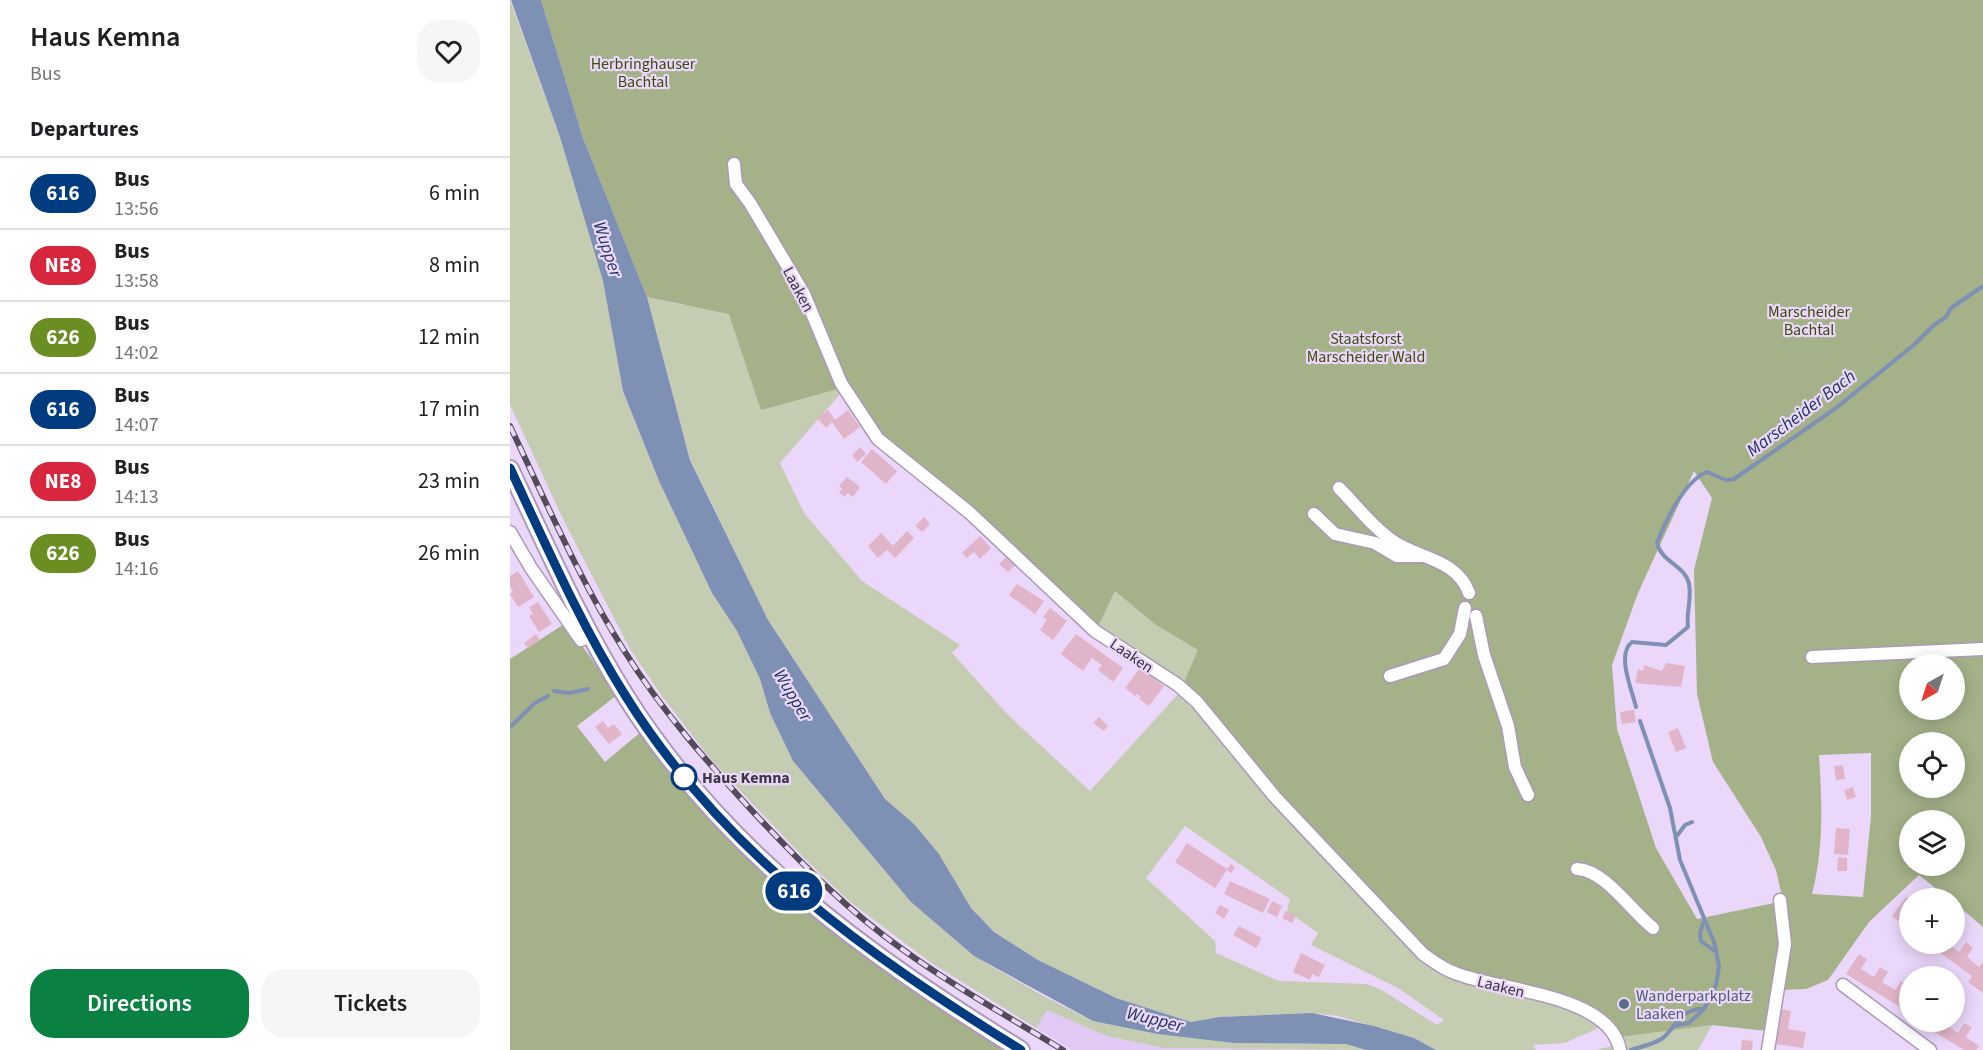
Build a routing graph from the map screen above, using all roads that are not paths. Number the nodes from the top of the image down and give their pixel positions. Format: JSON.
{"nodes":[{"id":1,"x":734,"y":164,"type":"dead end"},
{"id":2,"x":510,"y":468,"type":"edge"},
{"id":3,"x":1339,"y":488,"type":"dead end"},
{"id":4,"x":1314,"y":514,"type":"dead end"},
{"id":5,"x":510,"y":532,"type":"edge"},
{"id":6,"x":1429,"y":556,"type":"junction"},
{"id":7,"x":1469,"y":593,"type":"dead end"},
{"id":8,"x":1465,"y":608,"type":"dead end"},
{"id":9,"x":1476,"y":616,"type":"dead end"},
{"id":10,"x":590,"y":636,"type":"junction"},
{"id":11,"x":1983,"y":649,"type":"edge"},
{"id":12,"x":1812,"y":657,"type":"dead end"},
{"id":13,"x":1390,"y":676,"type":"dead end"},
{"id":14,"x":1528,"y":795,"type":"dead end"},
{"id":15,"x":1577,"y":869,"type":"dead end"},
{"id":16,"x":1780,"y":900,"type":"dead end"},
{"id":17,"x":1653,"y":928,"type":"dead end"},
{"id":18,"x":1843,"y":985,"type":"dead end"},
{"id":19,"x":1620,"y":1049,"type":"edge"},
{"id":20,"x":1021,"y":1050,"type":"edge"},
{"id":21,"x":1768,"y":1050,"type":"edge"},
{"id":22,"x":1930,"y":1050,"type":"edge"}],
"edges":[{"from":1,"to":19,"type":"street","name":"Laaken"},
{"from":2,"to":10,"type":"main road"},
{"from":3,"to":6,"type":"street"},
{"from":4,"to":6,"type":"street"},
{"from":5,"to":10,"type":"street"},
{"from":6,"to":7,"type":"street"},
{"from":8,"to":13,"type":"street"},
{"from":9,"to":14,"type":"street"},
{"from":10,"to":20,"type":"main road"},
{"from":11,"to":12,"type":"street"},
{"from":15,"to":17,"type":"street"},
{"from":16,"to":21,"type":"street"},
{"from":18,"to":22,"type":"street"}]}
